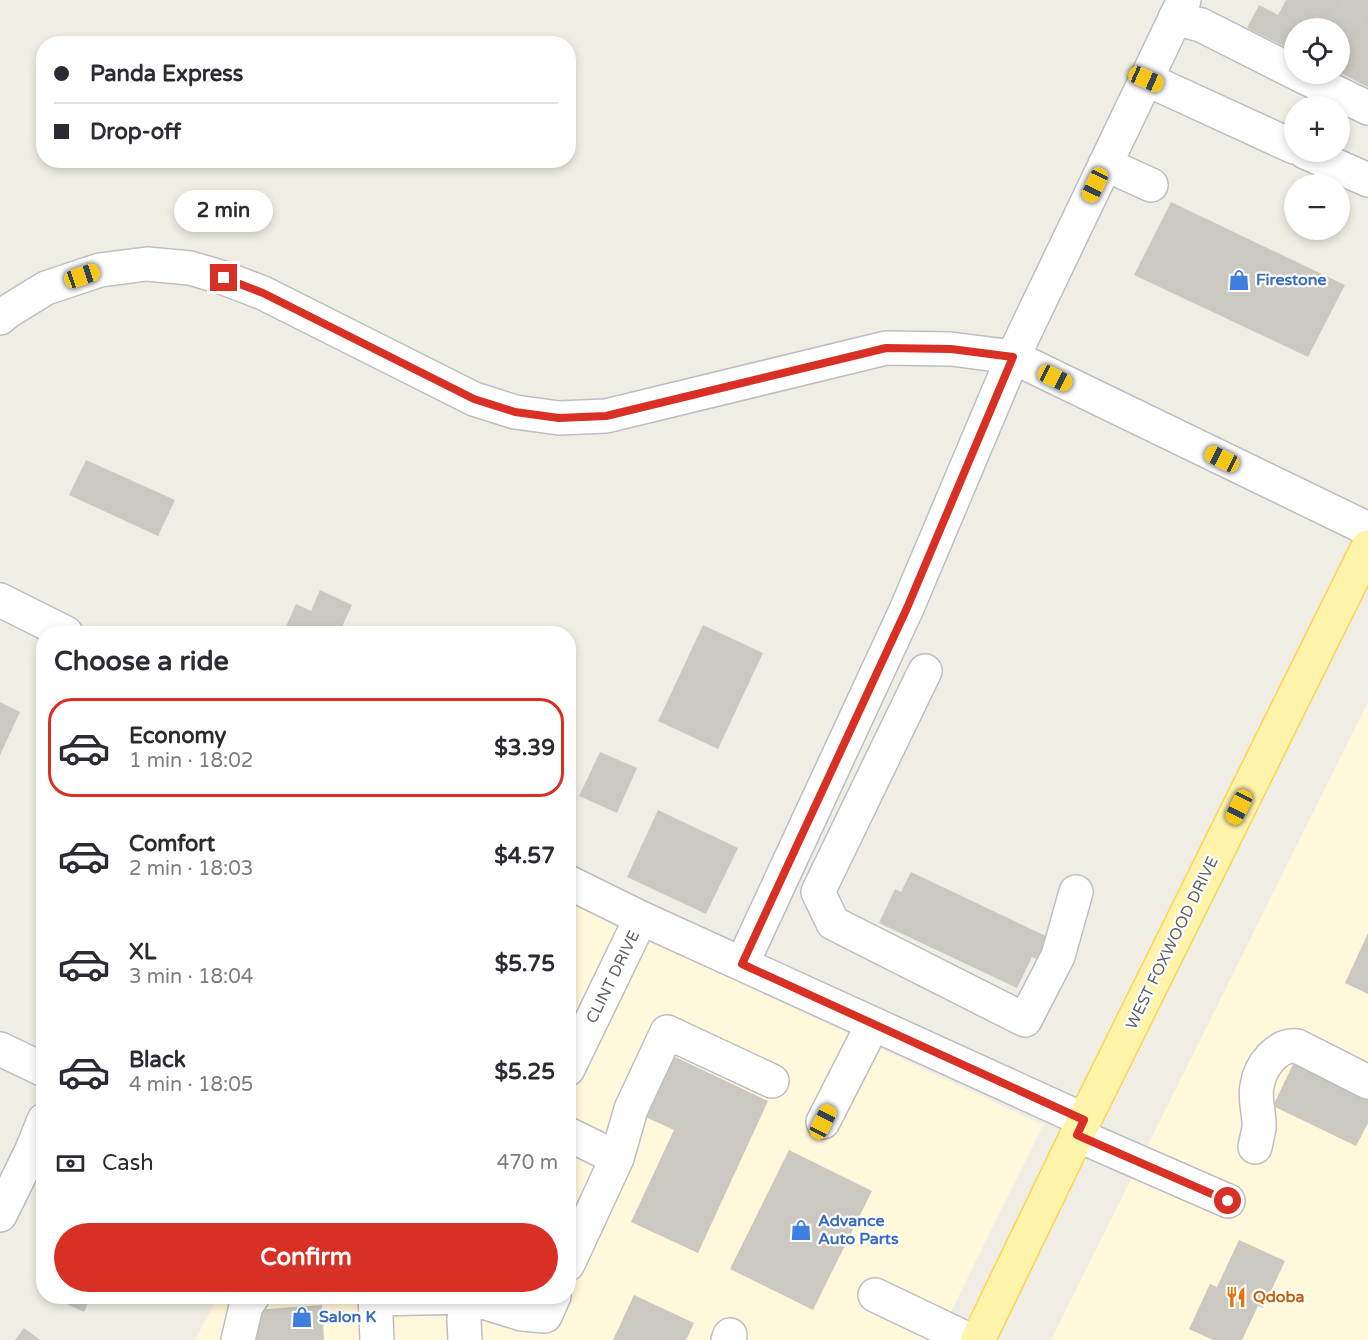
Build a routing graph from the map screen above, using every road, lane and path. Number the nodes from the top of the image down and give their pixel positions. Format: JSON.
{"nodes":[{"id":1,"x":1179,"y":9,"type":"edge"},
{"id":2,"x":1284,"y":67,"type":"edge"},
{"id":3,"x":1146,"y":79,"type":"junction"},
{"id":4,"x":1319,"y":84,"type":"edge"},
{"id":5,"x":1368,"y":108,"type":"edge"},
{"id":6,"x":1284,"y":142,"type":"edge"},
{"id":7,"x":1328,"y":162,"type":"edge"},
{"id":8,"x":1106,"y":164,"type":"junction"},
{"id":9,"x":1368,"y":180,"type":"edge"},
{"id":10,"x":1152,"y":185,"type":"dead end"},
{"id":11,"x":0,"y":318,"type":"edge"},
{"id":12,"x":1013,"y":357,"type":"junction"},
{"id":13,"x":1368,"y":530,"type":"edge"},
{"id":14,"x":1368,"y":547,"type":"edge"},
{"id":15,"x":0,"y":600,"type":"edge"},
{"id":16,"x":52,"y":626,"type":"edge"},
{"id":17,"x":925,"y":671,"type":"dead end"},
{"id":18,"x":576,"y":886,"type":"edge"},
{"id":19,"x":1076,"y":892,"type":"dead end"},
{"id":20,"x":641,"y":918,"type":"junction"},
{"id":21,"x":742,"y":964,"type":"junction"},
{"id":22,"x":873,"y":1024,"type":"junction"},
{"id":23,"x":0,"y":1049,"type":"edge"},
{"id":24,"x":576,"y":1051,"type":"edge"},
{"id":25,"x":36,"y":1066,"type":"edge"},
{"id":26,"x":772,"y":1081,"type":"dead end"},
{"id":27,"x":1368,"y":1082,"type":"edge"},
{"id":28,"x":823,"y":1122,"type":"dead end"},
{"id":29,"x":1081,"y":1128,"type":"junction"},
{"id":30,"x":576,"y":1138,"type":"edge"},
{"id":31,"x":36,"y":1140,"type":"edge"},
{"id":32,"x":1255,"y":1147,"type":"dead end"},
{"id":33,"x":617,"y":1158,"type":"junction"},
{"id":34,"x":1228,"y":1201,"type":"dead end"},
{"id":35,"x":0,"y":1215,"type":"edge"},
{"id":36,"x":576,"y":1247,"type":"edge"},
{"id":37,"x":875,"y":1295,"type":"dead end"},
{"id":38,"x":247,"y":1304,"type":"edge"},
{"id":39,"x":375,"y":1304,"type":"edge"},
{"id":40,"x":466,"y":1304,"type":"edge"},
{"id":41,"x":491,"y":1304,"type":"edge"},
{"id":42,"x":548,"y":1317,"type":"edge"},
{"id":43,"x":238,"y":1340,"type":"edge"},
{"id":44,"x":377,"y":1340,"type":"edge"},
{"id":45,"x":465,"y":1340,"type":"edge"},
{"id":46,"x":969,"y":1340,"type":"edge"},
{"id":47,"x":978,"y":1340,"type":"edge"}],
"edges":[{"from":1,"to":2,"type":"street"},
{"from":1,"to":3,"type":"street"},
{"from":3,"to":6,"type":"street"},
{"from":3,"to":8,"type":"street"},
{"from":4,"to":5,"type":"street"},
{"from":7,"to":9,"type":"street"},
{"from":8,"to":10,"type":"street"},
{"from":8,"to":12,"type":"street"},
{"from":11,"to":12,"type":"street"},
{"from":12,"to":13,"type":"street"},
{"from":12,"to":21,"type":"street"},
{"from":14,"to":29,"type":"main road","name":"WEST FOXWOOD DRIVE"},
{"from":15,"to":16,"type":"street"},
{"from":17,"to":19,"type":"street"},
{"from":18,"to":20,"type":"street"},
{"from":20,"to":21,"type":"street"},
{"from":20,"to":24,"type":"street","name":"CLINT DRIVE"},
{"from":21,"to":22,"type":"street"},
{"from":22,"to":28,"type":"street"},
{"from":22,"to":29,"type":"street"},
{"from":23,"to":25,"type":"street"},
{"from":26,"to":33,"type":"street"},
{"from":27,"to":32,"type":"street"},
{"from":29,"to":34,"type":"street"},
{"from":29,"to":47,"type":"main road","name":"WEST FOXWOOD DRIVE"},
{"from":30,"to":33,"type":"street"},
{"from":31,"to":35,"type":"street"},
{"from":33,"to":36,"type":"street"},
{"from":37,"to":46,"type":"street"},
{"from":38,"to":43,"type":"street"},
{"from":39,"to":44,"type":"street"},
{"from":40,"to":45,"type":"street"},
{"from":41,"to":42,"type":"street"}]}
